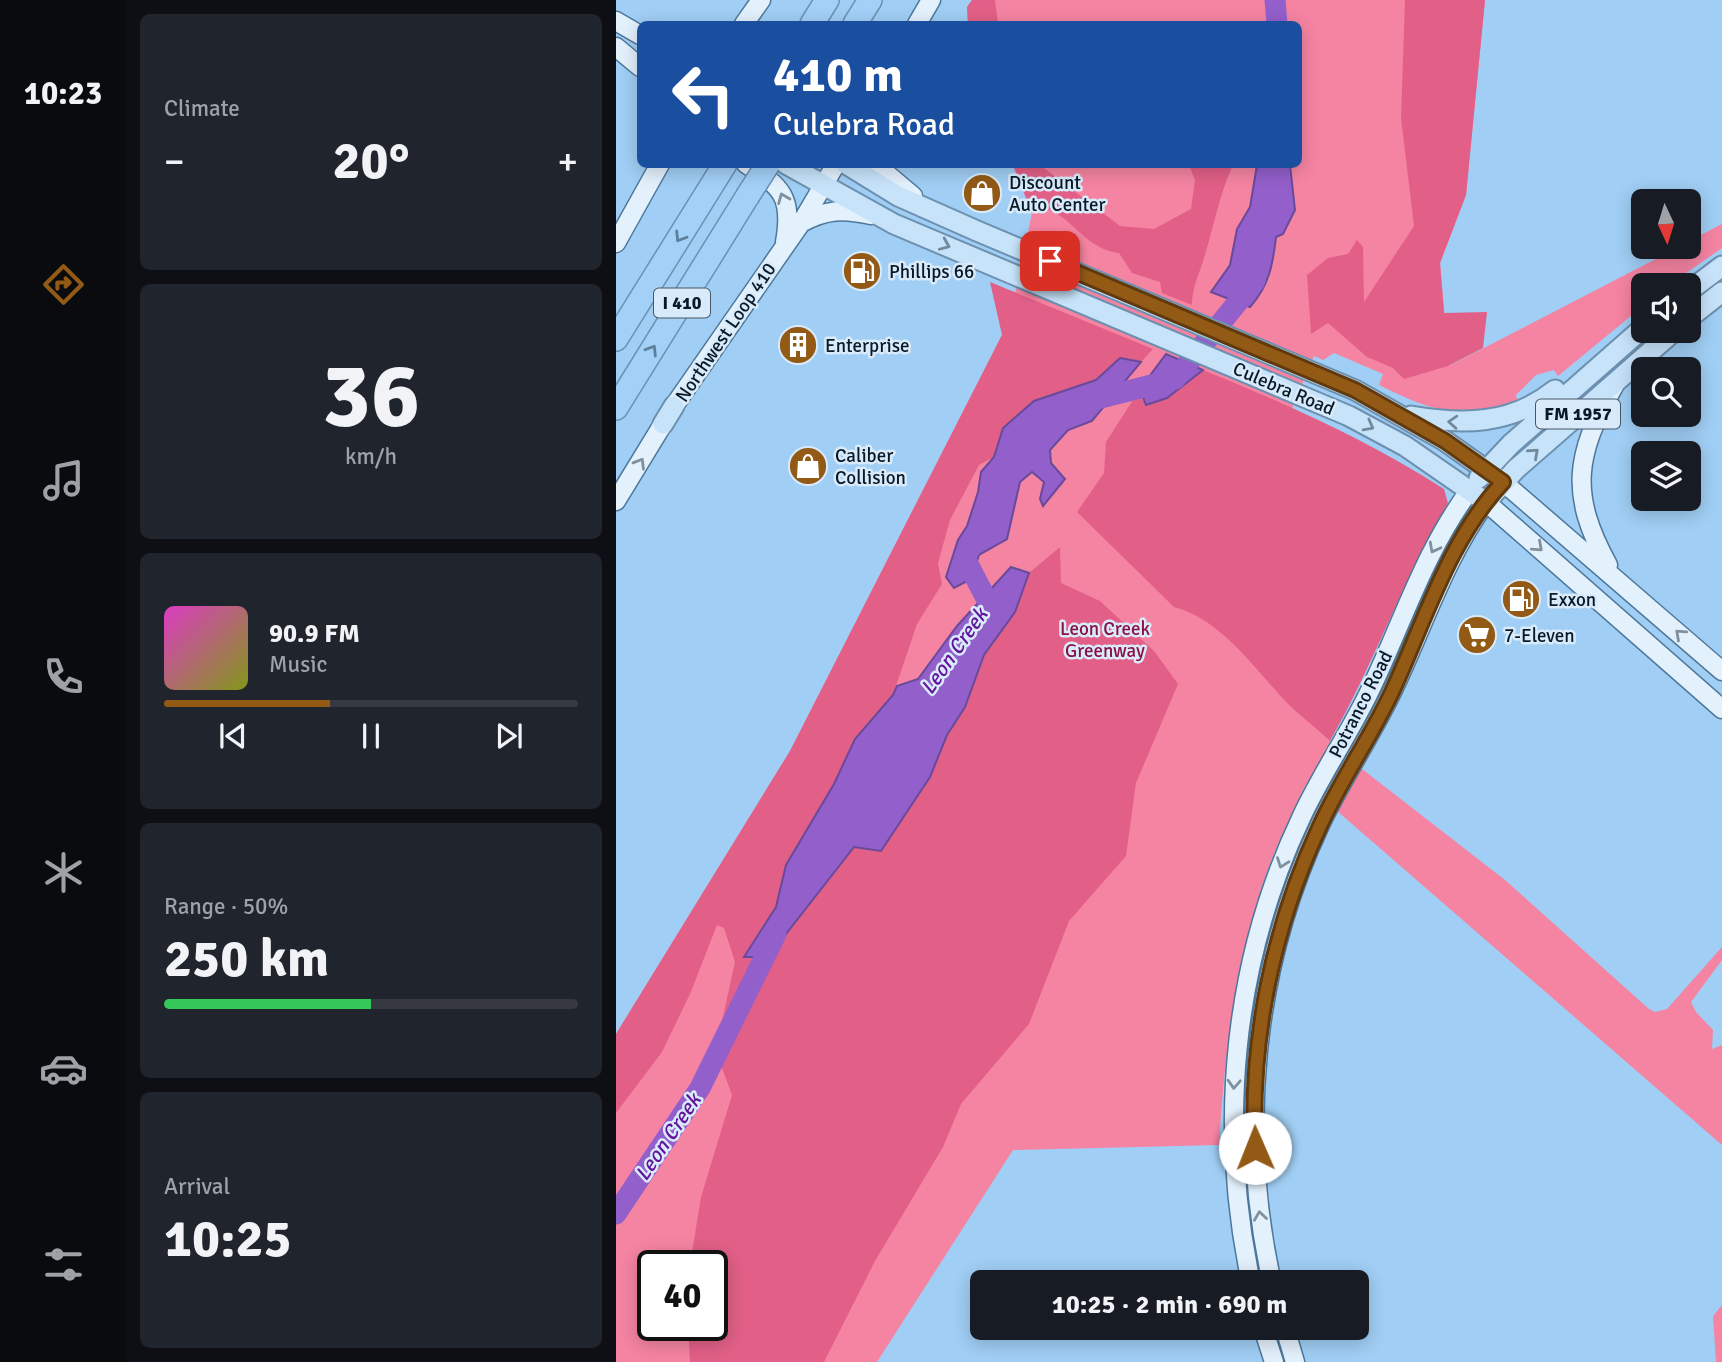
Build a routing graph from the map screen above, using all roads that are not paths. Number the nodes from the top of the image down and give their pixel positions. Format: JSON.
{"nodes":[{"id":1,"x":827,"y":0,"type":"edge"},
{"id":2,"x":870,"y":0,"type":"edge"},
{"id":3,"x":932,"y":0,"type":"edge"},
{"id":4,"x":814,"y":21,"type":"edge"},
{"id":5,"x":857,"y":21,"type":"edge"},
{"id":6,"x":919,"y":21,"type":"edge"},
{"id":7,"x":616,"y":22,"type":"edge"},
{"id":8,"x":637,"y":33,"type":"edge"},
{"id":9,"x":616,"y":47,"type":"edge"},
{"id":10,"x":637,"y":64,"type":"edge"},
{"id":11,"x":658,"y":168,"type":"edge"},
{"id":12,"x":752,"y":168,"type":"edge"},
{"id":13,"x":765,"y":168,"type":"edge"},
{"id":14,"x":793,"y":168,"type":"edge"},
{"id":15,"x":834,"y":168,"type":"edge"},
{"id":16,"x":852,"y":168,"type":"edge"},
{"id":17,"x":880,"y":168,"type":"edge"},
{"id":18,"x":720,"y":172,"type":"edge"},
{"id":19,"x":824,"y":186,"type":"junction"},
{"id":20,"x":933,"y":211,"type":"junction"},
{"id":21,"x":883,"y":218,"type":"junction"},
{"id":22,"x":801,"y":223,"type":"junction"},
{"id":23,"x":616,"y":243,"type":"edge"},
{"id":24,"x":783,"y":248,"type":"junction"},
{"id":25,"x":1722,"y":266,"type":"edge"},
{"id":26,"x":1701,"y":282,"type":"edge"},
{"id":27,"x":1722,"y":292,"type":"edge"},
{"id":28,"x":1701,"y":309,"type":"edge"},
{"id":29,"x":1631,"y":338,"type":"edge"},
{"id":30,"x":616,"y":339,"type":"edge"},
{"id":31,"x":1660,"y":343,"type":"edge"},
{"id":32,"x":1603,"y":360,"type":"junction"},
{"id":33,"x":1620,"y":376,"type":"junction"},
{"id":34,"x":674,"y":406,"type":"joint"},
{"id":35,"x":616,"y":408,"type":"edge"},
{"id":36,"x":1399,"y":414,"type":"junction"},
{"id":37,"x":663,"y":424,"type":"joint"},
{"id":38,"x":1486,"y":469,"type":"junction"},
{"id":39,"x":1503,"y":482,"type":"junction"},
{"id":40,"x":1478,"y":496,"type":"junction"},
{"id":41,"x":616,"y":501,"type":"edge"},
{"id":42,"x":1615,"y":577,"type":"junction"},
{"id":43,"x":1722,"y":671,"type":"edge"},
{"id":44,"x":1722,"y":709,"type":"edge"},
{"id":45,"x":1300,"y":819,"type":"junction"},
{"id":46,"x":1319,"y":828,"type":"junction"},
{"id":47,"x":1237,"y":1047,"type":"junction"},
{"id":48,"x":1258,"y":1050,"type":"junction"},
{"id":49,"x":1249,"y":1270,"type":"edge"},
{"id":50,"x":1269,"y":1270,"type":"edge"},
{"id":51,"x":1267,"y":1340,"type":"edge"},
{"id":52,"x":1288,"y":1340,"type":"edge"},
{"id":53,"x":1273,"y":1362,"type":"edge"},
{"id":54,"x":1295,"y":1362,"type":"edge"}],
"edges":[{"from":1,"to":4,"type":"highway"},
{"from":2,"to":5,"type":"highway"},
{"from":3,"to":6,"type":"street"},
{"from":7,"to":8,"type":"street"},
{"from":9,"to":10,"type":"street"},
{"from":11,"to":23,"type":"street"},
{"from":24,"to":12,"type":"street","one_way":true},
{"from":35,"to":13,"type":"highway","number":"I 410","one_way":true,"bridge":true},
{"from":14,"to":19,"type":"main road","name":"Culebra Road"},
{"from":15,"to":19,"type":"street","name":"Northwest Loop 410"},
{"from":16,"to":20,"type":"main road","name":"Culebra Road"},
{"from":17,"to":20,"type":"street"},
{"from":18,"to":30,"type":"highway","number":"I 410","one_way":true},
{"from":19,"to":21,"type":"main road","name":"Culebra Road"},
{"from":19,"to":22,"type":"street","name":"Northwest Loop 410"},
{"from":20,"to":36,"type":"main road","name":"Culebra Road"},
{"from":21,"to":22,"type":"street"},
{"from":21,"to":40,"type":"main road","name":"Culebra Road","one_way":true},
{"from":22,"to":24,"type":"street","name":"Northwest Loop 410"},
{"from":24,"to":34,"type":"street","name":"Northwest Loop 410"},
{"from":25,"to":26,"type":"main road"},
{"from":27,"to":28,"type":"main road"},
{"from":29,"to":32,"type":"main road","name":"Potranco Road","number":"FM 1957"},
{"from":31,"to":33,"type":"main road","name":"Potranco Road","number":"FM 1957"},
{"from":32,"to":36,"type":"main road","one_way":true},
{"from":32,"to":38,"type":"main road","name":"Potranco Road","number":"FM 1957"},
{"from":39,"to":33,"type":"main road","name":"Potranco Road","number":"FM 1957","one_way":true},
{"from":33,"to":42,"type":"street"},
{"from":34,"to":37,"type":"main road","name":"Northwest Loop 410"},
{"from":36,"to":38,"type":"main road","name":"Culebra Road"},
{"from":41,"to":37,"type":"street","name":"Northwest Loop 410","one_way":true},
{"from":38,"to":39,"type":"main road","name":"Culebra Road"},
{"from":38,"to":40,"type":"main road","name":"Potranco Road","number":"FM 1957"},
{"from":39,"to":40,"type":"main road","name":"Potranco Road","number":"FM 1957"},
{"from":39,"to":42,"type":"street","name":"Culebra Road"},
{"from":40,"to":44,"type":"street","name":"Culebra Road","one_way":true},
{"from":40,"to":45,"type":"street","name":"Potranco Road","one_way":true},
{"from":40,"to":46,"type":"street","name":"Potranco Road"},
{"from":43,"to":42,"type":"street","name":"Culebra Road","one_way":true},
{"from":45,"to":46,"type":"street"},
{"from":45,"to":47,"type":"street","name":"Potranco Road","one_way":true},
{"from":46,"to":48,"type":"street","name":"Potranco Road"},
{"from":47,"to":48,"type":"street"},
{"from":47,"to":49,"type":"street","name":"Potranco Road","one_way":true},
{"from":50,"to":48,"type":"street","name":"Potranco Road","one_way":true},
{"from":51,"to":53,"type":"street"},
{"from":52,"to":54,"type":"street"}]}
